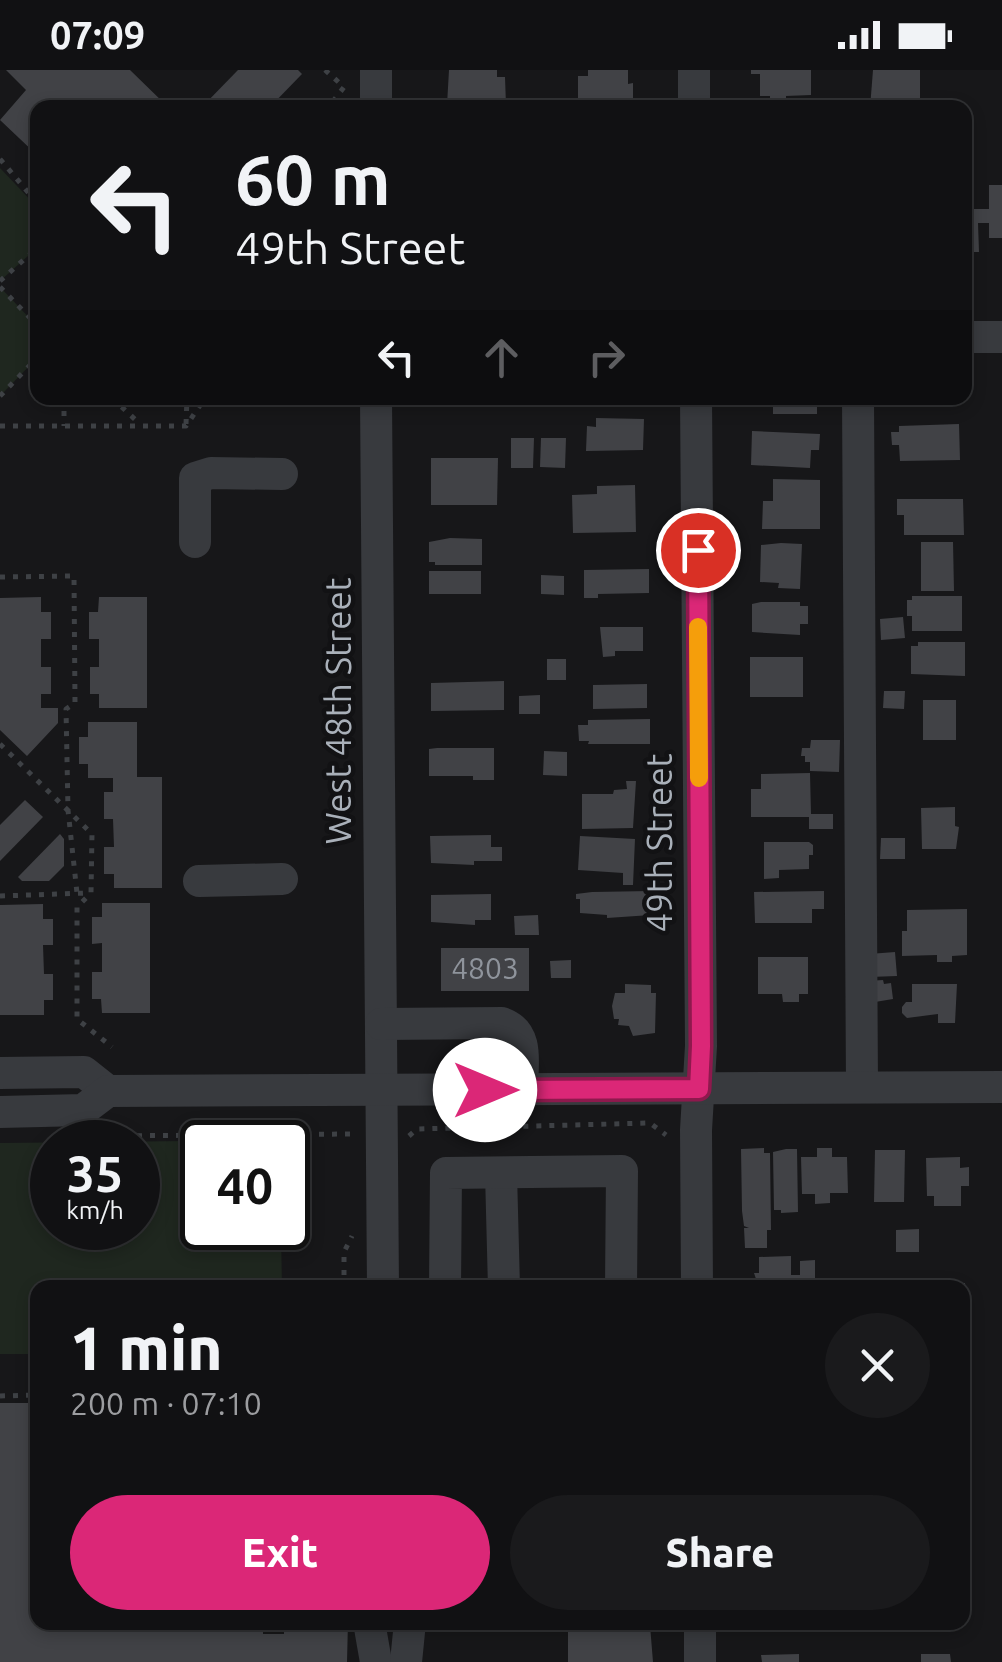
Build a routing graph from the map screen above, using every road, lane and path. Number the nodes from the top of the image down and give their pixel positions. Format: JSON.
{"nodes":[{"id":1,"x":326,"y":70,"type":"edge"},
{"id":2,"x":694,"y":70,"type":"edge"},
{"id":3,"x":334,"y":100,"type":"edge"},
{"id":4,"x":694,"y":100,"type":"edge"},
{"id":5,"x":0,"y":158,"type":"edge"},
{"id":6,"x":30,"y":194,"type":"edge"},
{"id":7,"x":30,"y":255,"type":"edge"},
{"id":8,"x":0,"y":284,"type":"edge"},
{"id":9,"x":30,"y":317,"type":"edge"},
{"id":10,"x":972,"y":337,"type":"edge"},
{"id":11,"x":1002,"y":337,"type":"edge"},
{"id":12,"x":30,"y":365,"type":"edge"},
{"id":13,"x":0,"y":396,"type":"edge"},
{"id":14,"x":64,"y":405,"type":"edge"},
{"id":15,"x":120,"y":405,"type":"edge"},
{"id":16,"x":187,"y":405,"type":"edge"},
{"id":17,"x":200,"y":405,"type":"edge"},
{"id":18,"x":376,"y":405,"type":"edge"},
{"id":19,"x":696,"y":405,"type":"edge"},
{"id":20,"x":858,"y":405,"type":"edge"},
{"id":21,"x":0,"y":426,"type":"edge"},
{"id":22,"x":64,"y":426,"type":"junction"},
{"id":23,"x":142,"y":426,"type":"junction"},
{"id":24,"x":186,"y":426,"type":"junction"},
{"id":25,"x":282,"y":474,"type":"dead end"},
{"id":26,"x":195,"y":542,"type":"dead end"},
{"id":27,"x":0,"y":576,"type":"edge"},
{"id":28,"x":0,"y":744,"type":"edge"},
{"id":29,"x":68,"y":810,"type":"junction"},
{"id":30,"x":282,"y":880,"type":"dead end"},
{"id":31,"x":200,"y":882,"type":"dead end"},
{"id":32,"x":91,"y":893,"type":"junction"},
{"id":33,"x":77,"y":894,"type":"junction"},
{"id":34,"x":0,"y":896,"type":"edge"},
{"id":35,"x":381,"y":1024,"type":"junction"},
{"id":36,"x":112,"y":1047,"type":"dead end"},
{"id":37,"x":0,"y":1073,"type":"edge"},
{"id":38,"x":1002,"y":1087,"type":"edge"},
{"id":39,"x":862,"y":1088,"type":"junction"},
{"id":40,"x":699,"y":1089,"type":"junction"},
{"id":41,"x":382,"y":1090,"type":"junction"},
{"id":42,"x":522,"y":1090,"type":"junction"},
{"id":43,"x":108,"y":1091,"type":"junction"},
{"id":44,"x":0,"y":1112,"type":"edge"},
{"id":45,"x":160,"y":1136,"type":"edge"},
{"id":46,"x":351,"y":1151,"type":"dead end"},
{"id":47,"x":501,"y":1172,"type":"junction"},
{"id":48,"x":352,"y":1221,"type":"dead end"},
{"id":49,"x":383,"y":1276,"type":"edge"},
{"id":50,"x":344,"y":1280,"type":"edge"},
{"id":51,"x":445,"y":1280,"type":"edge"},
{"id":52,"x":504,"y":1280,"type":"edge"},
{"id":53,"x":621,"y":1280,"type":"edge"},
{"id":54,"x":697,"y":1280,"type":"edge"},
{"id":55,"x":30,"y":1395,"type":"edge"},
{"id":56,"x":0,"y":1396,"type":"edge"},
{"id":57,"x":370,"y":1630,"type":"edge"},
{"id":58,"x":409,"y":1630,"type":"edge"},
{"id":59,"x":700,"y":1630,"type":"edge"},
{"id":60,"x":376,"y":1662,"type":"edge"},
{"id":61,"x":406,"y":1662,"type":"edge"},
{"id":62,"x":700,"y":1662,"type":"edge"}],
"edges":[{"from":1,"to":3,"type":"path"},
{"from":2,"to":4,"type":"street"},
{"from":5,"to":6,"type":"path"},
{"from":7,"to":8,"type":"path"},
{"from":8,"to":9,"type":"path"},
{"from":10,"to":11,"type":"street"},
{"from":12,"to":13,"type":"path"},
{"from":14,"to":22,"type":"path"},
{"from":15,"to":23,"type":"path"},
{"from":16,"to":24,"type":"path"},
{"from":17,"to":24,"type":"path"},
{"from":18,"to":35,"type":"street","name":"West 48th Street"},
{"from":19,"to":40,"type":"street","name":"49th Street"},
{"from":20,"to":39,"type":"street"},
{"from":21,"to":22,"type":"path"},
{"from":22,"to":23,"type":"path"},
{"from":23,"to":24,"type":"path"},
{"from":25,"to":26,"type":"street"},
{"from":27,"to":29,"type":"path"},
{"from":28,"to":29,"type":"path"},
{"from":29,"to":32,"type":"path"},
{"from":29,"to":33,"type":"path"},
{"from":30,"to":31,"type":"street"},
{"from":32,"to":33,"type":"path"},
{"from":32,"to":36,"type":"path"},
{"from":33,"to":34,"type":"path"},
{"from":35,"to":41,"type":"street","name":"West 48th Street"},
{"from":35,"to":42,"type":"street"},
{"from":37,"to":43,"type":"street"},
{"from":38,"to":39,"type":"street"},
{"from":39,"to":40,"type":"street"},
{"from":40,"to":42,"type":"street"},
{"from":40,"to":54,"type":"street","name":"49th Street"},
{"from":41,"to":42,"type":"street"},
{"from":41,"to":43,"type":"street"},
{"from":41,"to":49,"type":"street","name":"West 48th Street"},
{"from":43,"to":44,"type":"street"},
{"from":45,"to":46,"type":"path"},
{"from":47,"to":51,"type":"street"},
{"from":47,"to":52,"type":"street"},
{"from":47,"to":53,"type":"street"},
{"from":48,"to":50,"type":"path"},
{"from":55,"to":56,"type":"path"},
{"from":57,"to":60,"type":"street"},
{"from":58,"to":61,"type":"street"},
{"from":59,"to":62,"type":"street"}]}
